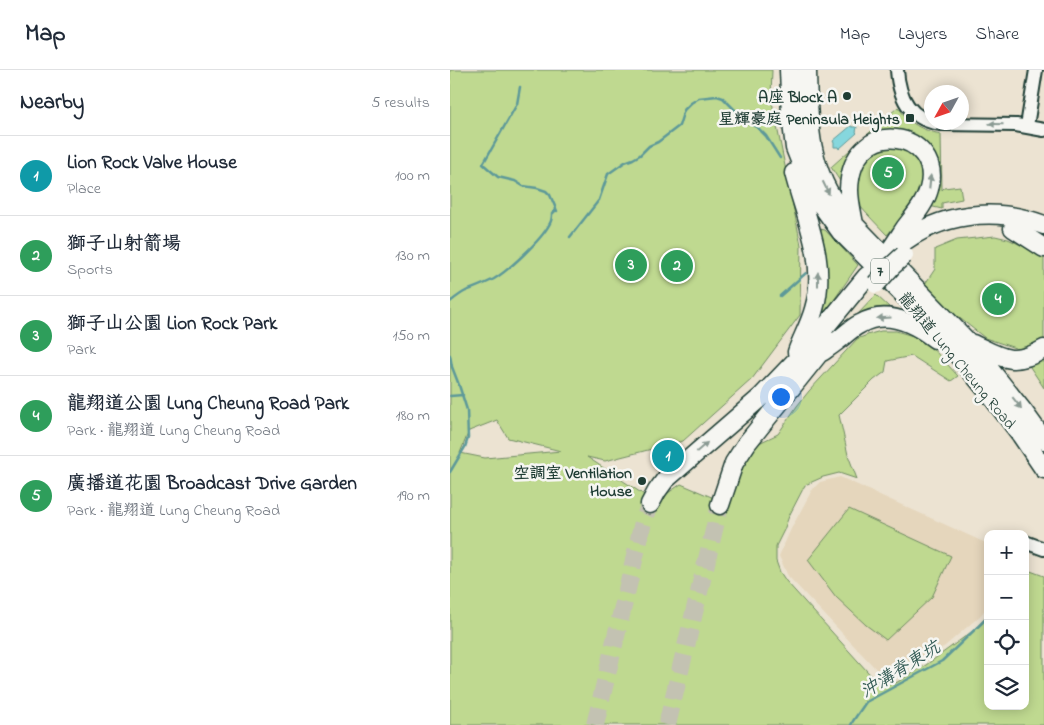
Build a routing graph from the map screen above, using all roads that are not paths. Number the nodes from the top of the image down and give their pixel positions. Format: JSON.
{"nodes":[{"id":1,"x":789,"y":70,"type":"edge"},
{"id":2,"x":807,"y":70,"type":"edge"},
{"id":3,"x":897,"y":70,"type":"edge"},
{"id":4,"x":1036,"y":70,"type":"edge"},
{"id":5,"x":1027,"y":126,"type":"junction"},
{"id":6,"x":1044,"y":130,"type":"edge"},
{"id":7,"x":795,"y":148,"type":"junction"},
{"id":8,"x":854,"y":224,"type":"junction"},
{"id":9,"x":1044,"y":225,"type":"edge"},
{"id":10,"x":1013,"y":228,"type":"junction"},
{"id":11,"x":909,"y":236,"type":"junction"},
{"id":12,"x":1044,"y":238,"type":"edge"},
{"id":13,"x":1044,"y":248,"type":"edge"},
{"id":14,"x":871,"y":280,"type":"junction"},
{"id":15,"x":842,"y":316,"type":"junction"},
{"id":16,"x":963,"y":348,"type":"junction"},
{"id":17,"x":1044,"y":349,"type":"edge"},
{"id":18,"x":818,"y":355,"type":"junction"},
{"id":19,"x":794,"y":362,"type":"junction"},
{"id":20,"x":1044,"y":440,"type":"edge"},
{"id":21,"x":1044,"y":468,"type":"edge"},
{"id":22,"x":650,"y":504,"type":"tunnel mouth"},
{"id":23,"x":720,"y":505,"type":"tunnel mouth"},
{"id":24,"x":1029,"y":543,"type":"edge"},
{"id":25,"x":1044,"y":549,"type":"edge"}],
"edges":[{"from":1,"to":7,"type":"highway","name":"龍翔道 Lung Cheung Road","number":"7"},
{"from":2,"to":8,"type":"highway","name":"龍翔道 Lung Cheung Road","number":"7","one_way":true},
{"from":5,"to":3,"type":"street","one_way":true},
{"from":4,"to":5,"type":"street"},
{"from":5,"to":6,"type":"street"},
{"from":7,"to":16,"type":"highway","name":"龍翔道 Lung Cheung Road","number":"7"},
{"from":19,"to":7,"type":"highway","one_way":true},
{"from":11,"to":8,"type":"highway","one_way":true},
{"from":8,"to":16,"type":"highway","name":"龍翔道 Lung Cheung Road","number":"7"},
{"from":9,"to":11,"type":"highway"},
{"from":10,"to":11,"type":"highway"},
{"from":10,"to":12,"type":"highway"},
{"from":10,"to":13,"type":"highway"},
{"from":11,"to":14,"type":"highway"},
{"from":11,"to":14,"type":"highway","bridge":true},
{"from":14,"to":15,"type":"highway"},
{"from":15,"to":18,"type":"highway"},
{"from":15,"to":19,"type":"highway"},
{"from":16,"to":17,"type":"highway"},
{"from":16,"to":18,"type":"highway","one_way":true},
{"from":16,"to":20,"type":"highway","name":"龍翔道 Lung Cheung Road","number":"7","one_way":true},
{"from":16,"to":21,"type":"highway","name":"龍翔道 Lung Cheung Road","number":"7"},
{"from":18,"to":23,"type":"highway"},
{"from":22,"to":19,"type":"highway","one_way":true},
{"from":24,"to":25,"type":"street"}]}
